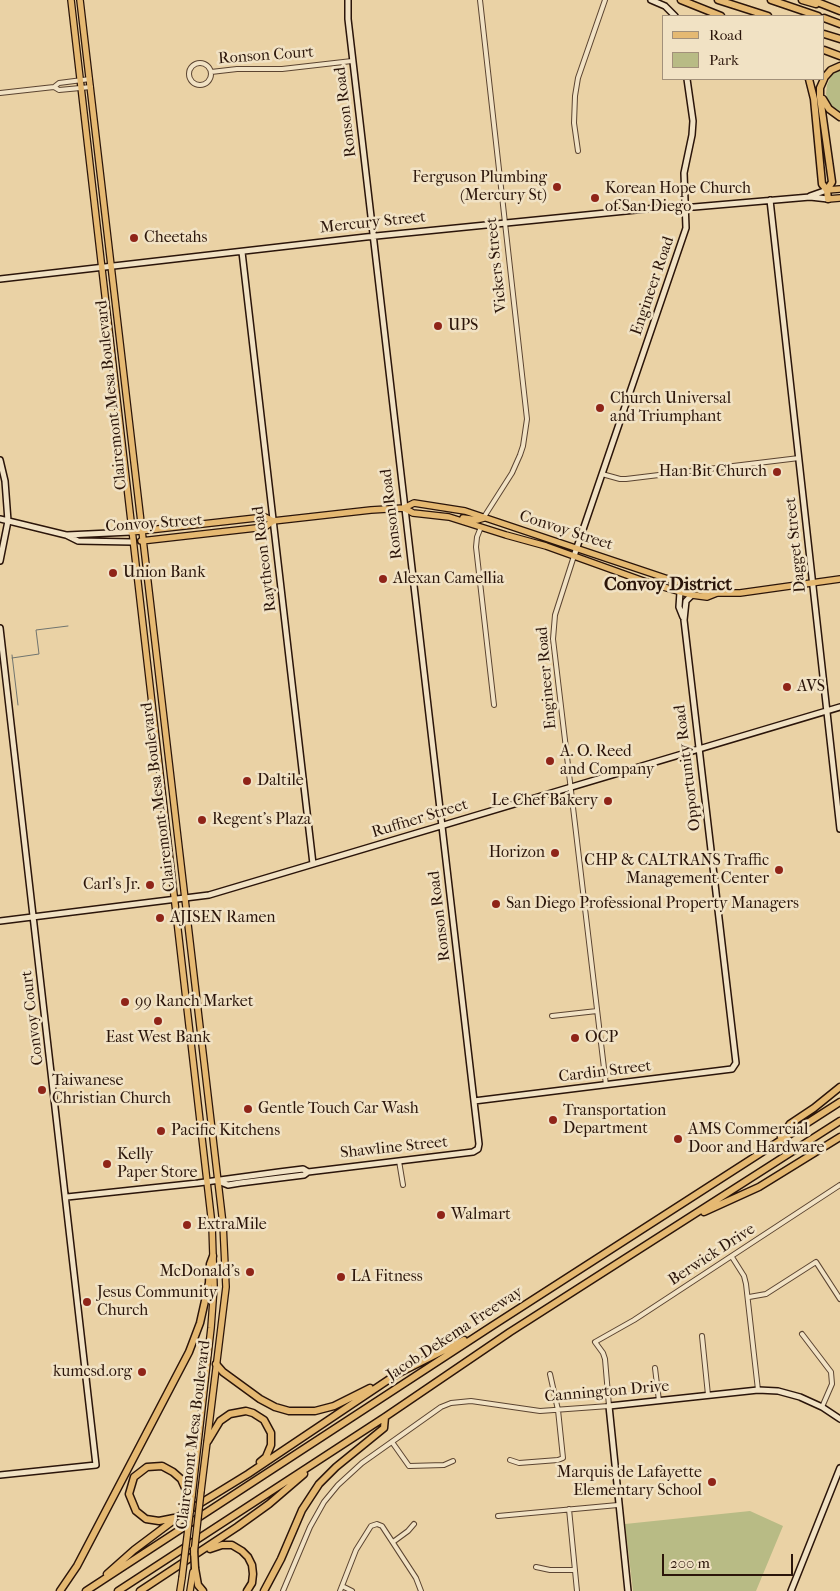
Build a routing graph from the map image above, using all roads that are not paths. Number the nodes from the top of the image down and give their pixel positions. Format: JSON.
{"nodes":[{"id":1,"x":70,"y":0,"type":"edge"},
{"id":2,"x":80,"y":0,"type":"edge"},
{"id":3,"x":348,"y":0,"type":"edge"},
{"id":4,"x":480,"y":0,"type":"edge"},
{"id":5,"x":604,"y":0,"type":"edge"},
{"id":6,"x":651,"y":0,"type":"edge"},
{"id":7,"x":681,"y":0,"type":"edge"},
{"id":8,"x":718,"y":0,"type":"edge"},
{"id":9,"x":771,"y":0,"type":"edge"},
{"id":10,"x":802,"y":0,"type":"edge"},
{"id":11,"x":812,"y":0,"type":"edge"},
{"id":12,"x":827,"y":6,"type":"junction"},
{"id":13,"x":840,"y":11,"type":"edge"},
{"id":14,"x":674,"y":15,"type":"edge"},
{"id":15,"x":718,"y":15,"type":"edge"},
{"id":16,"x":765,"y":15,"type":"edge"},
{"id":17,"x":815,"y":15,"type":"edge"},
{"id":18,"x":825,"y":18,"type":"edge"},
{"id":19,"x":840,"y":24,"type":"edge"},
{"id":20,"x":825,"y":34,"type":"edge"},
{"id":21,"x":840,"y":39,"type":"edge"},
{"id":22,"x":825,"y":50,"type":"edge"},
{"id":23,"x":840,"y":56,"type":"edge"},
{"id":24,"x":352,"y":61,"type":"junction"},
{"id":25,"x":840,"y":66,"type":"edge"},
{"id":26,"x":211,"y":72,"type":"junction"},
{"id":27,"x":825,"y":78,"type":"edge"},
{"id":28,"x":90,"y":79,"type":"junction"},
{"id":29,"x":80,"y":80,"type":"junction"},
{"id":30,"x":688,"y":80,"type":"edge"},
{"id":31,"x":809,"y":80,"type":"edge"},
{"id":32,"x":824,"y":80,"type":"edge"},
{"id":33,"x":54,"y":87,"type":"junction"},
{"id":34,"x":91,"y":87,"type":"junction"},
{"id":35,"x":81,"y":88,"type":"junction"},
{"id":36,"x":820,"y":88,"type":"junction"},
{"id":37,"x":0,"y":93,"type":"edge"},
{"id":38,"x":840,"y":117,"type":"edge"},
{"id":39,"x":578,"y":151,"type":"dead end"},
{"id":40,"x":840,"y":189,"type":"edge"},
{"id":41,"x":827,"y":190,"type":"junction"},
{"id":42,"x":810,"y":197,"type":"junction"},
{"id":43,"x":840,"y":198,"type":"edge"},
{"id":44,"x":770,"y":200,"type":"junction"},
{"id":45,"x":828,"y":200,"type":"junction"},
{"id":46,"x":685,"y":207,"type":"junction"},
{"id":47,"x":506,"y":224,"type":"junction"},
{"id":48,"x":373,"y":237,"type":"junction"},
{"id":49,"x":242,"y":252,"type":"junction"},
{"id":50,"x":112,"y":267,"type":"junction"},
{"id":51,"x":101,"y":268,"type":"junction"},
{"id":52,"x":0,"y":279,"type":"edge"},
{"id":53,"x":799,"y":458,"type":"junction"},
{"id":54,"x":0,"y":460,"type":"edge"},
{"id":55,"x":602,"y":474,"type":"junction"},
{"id":56,"x":404,"y":508,"type":"junction"},
{"id":57,"x":449,"y":517,"type":"junction"},
{"id":58,"x":484,"y":517,"type":"junction"},
{"id":59,"x":0,"y":519,"type":"edge"},
{"id":60,"x":8,"y":521,"type":"junction"},
{"id":61,"x":273,"y":521,"type":"junction"},
{"id":62,"x":480,"y":527,"type":"junction"},
{"id":63,"x":517,"y":529,"type":"junction"},
{"id":64,"x":141,"y":531,"type":"junction"},
{"id":65,"x":131,"y":532,"type":"junction"},
{"id":66,"x":66,"y":535,"type":"junction"},
{"id":67,"x":142,"y":540,"type":"junction"},
{"id":68,"x":132,"y":542,"type":"junction"},
{"id":69,"x":576,"y":548,"type":"junction"},
{"id":70,"x":574,"y":556,"type":"junction"},
{"id":71,"x":0,"y":561,"type":"edge"},
{"id":72,"x":840,"y":579,"type":"edge"},
{"id":73,"x":812,"y":583,"type":"junction"},
{"id":74,"x":715,"y":590,"type":"junction"},
{"id":75,"x":680,"y":592,"type":"junction"},
{"id":76,"x":692,"y":595,"type":"junction"},
{"id":77,"x":684,"y":620,"type":"junction"},
{"id":78,"x":0,"y":628,"type":"edge"},
{"id":79,"x":494,"y":705,"type":"dead end"},
{"id":80,"x":840,"y":707,"type":"edge"},
{"id":81,"x":826,"y":711,"type":"junction"},
{"id":82,"x":699,"y":749,"type":"junction"},
{"id":83,"x":570,"y":788,"type":"junction"},
{"id":84,"x":441,"y":826,"type":"junction"},
{"id":85,"x":840,"y":828,"type":"edge"},
{"id":86,"x":313,"y":864,"type":"junction"},
{"id":87,"x":184,"y":898,"type":"junction"},
{"id":88,"x":175,"y":899,"type":"junction"},
{"id":89,"x":34,"y":918,"type":"junction"},
{"id":90,"x":0,"y":921,"type":"edge"},
{"id":91,"x":598,"y":1011,"type":"junction"},
{"id":92,"x":552,"y":1016,"type":"dead end"},
{"id":93,"x":736,"y":1063,"type":"joint"},
{"id":94,"x":606,"y":1085,"type":"junction"},
{"id":95,"x":840,"y":1087,"type":"edge"},
{"id":96,"x":474,"y":1101,"type":"junction"},
{"id":97,"x":840,"y":1102,"type":"edge"},
{"id":98,"x":840,"y":1121,"type":"edge"},
{"id":99,"x":840,"y":1137,"type":"edge"},
{"id":100,"x":779,"y":1140,"type":"junction"},
{"id":101,"x":840,"y":1142,"type":"edge"},
{"id":102,"x":479,"y":1144,"type":"joint"},
{"id":103,"x":803,"y":1159,"type":"junction"},
{"id":104,"x":399,"y":1161,"type":"junction"},
{"id":105,"x":218,"y":1181,"type":"junction"},
{"id":106,"x":208,"y":1182,"type":"junction"},
{"id":107,"x":403,"y":1185,"type":"dead end"},
{"id":108,"x":840,"y":1185,"type":"edge"},
{"id":109,"x":67,"y":1197,"type":"junction"},
{"id":110,"x":681,"y":1223,"type":"junction"},
{"id":111,"x":213,"y":1256,"type":"junction"},
{"id":112,"x":732,"y":1257,"type":"junction"},
{"id":113,"x":749,"y":1297,"type":"junction"},
{"id":114,"x":840,"y":1299,"type":"edge"},
{"id":115,"x":492,"y":1326,"type":"junction"},
{"id":116,"x":802,"y":1334,"type":"dead end"},
{"id":117,"x":702,"y":1336,"type":"dead end"},
{"id":118,"x":216,"y":1364,"type":"junction"},
{"id":119,"x":655,"y":1368,"type":"dead end"},
{"id":120,"x":400,"y":1372,"type":"junction"},
{"id":121,"x":550,"y":1374,"type":"dead end"},
{"id":122,"x":758,"y":1390,"type":"junction"},
{"id":123,"x":708,"y":1395,"type":"junction"},
{"id":124,"x":659,"y":1401,"type":"junction"},
{"id":125,"x":609,"y":1406,"type":"junction"},
{"id":126,"x":822,"y":1407,"type":"junction"},
{"id":127,"x":558,"y":1410,"type":"junction"},
{"id":128,"x":385,"y":1417,"type":"junction"},
{"id":129,"x":840,"y":1419,"type":"edge"},
{"id":130,"x":208,"y":1441,"type":"junction"},
{"id":131,"x":392,"y":1442,"type":"junction"},
{"id":132,"x":326,"y":1456,"type":"junction"},
{"id":133,"x":510,"y":1460,"type":"dead end"},
{"id":134,"x":453,"y":1461,"type":"dead end"},
{"id":135,"x":840,"y":1468,"type":"edge"},
{"id":136,"x":248,"y":1474,"type":"junction"},
{"id":137,"x":0,"y":1475,"type":"edge"},
{"id":138,"x":191,"y":1496,"type":"junction"},
{"id":139,"x":618,"y":1505,"type":"junction"},
{"id":140,"x":569,"y":1509,"type":"junction"},
{"id":141,"x":190,"y":1511,"type":"joint"},
{"id":142,"x":498,"y":1516,"type":"dead end"},
{"id":143,"x":178,"y":1517,"type":"junction"},
{"id":144,"x":414,"y":1524,"type":"dead end"},
{"id":145,"x":393,"y":1542,"type":"junction"},
{"id":146,"x":196,"y":1552,"type":"junction"},
{"id":147,"x":536,"y":1567,"type":"dead end"},
{"id":148,"x":194,"y":1570,"type":"junction"},
{"id":149,"x":575,"y":1570,"type":"junction"},
{"id":150,"x":341,"y":1589,"type":"edge"},
{"id":151,"x":88,"y":1590,"type":"edge"},
{"id":152,"x":142,"y":1590,"type":"edge"},
{"id":153,"x":60,"y":1591,"type":"edge"},
{"id":154,"x":118,"y":1591,"type":"edge"},
{"id":155,"x":180,"y":1591,"type":"edge"},
{"id":156,"x":190,"y":1591,"type":"edge"},
{"id":157,"x":203,"y":1591,"type":"edge"},
{"id":158,"x":247,"y":1591,"type":"edge"},
{"id":159,"x":264,"y":1591,"type":"edge"},
{"id":160,"x":283,"y":1591,"type":"edge"},
{"id":161,"x":352,"y":1591,"type":"edge"},
{"id":162,"x":421,"y":1591,"type":"edge"},
{"id":163,"x":577,"y":1591,"type":"edge"},
{"id":164,"x":628,"y":1591,"type":"edge"},
{"id":165,"x":791,"y":1591,"type":"edge"}],
"edges":[{"from":1,"to":29,"type":"main road","name":"Clairemont Mesa Boulevard"},
{"from":2,"to":28,"type":"main road","name":"Clairemont Mesa Boulevard"},
{"from":3,"to":24,"type":"street","name":"Ronson Road"},
{"from":4,"to":47,"type":"street","name":"Vickers Street"},
{"from":5,"to":39,"type":"street"},
{"from":6,"to":14,"type":"street"},
{"from":7,"to":15,"type":"highway"},
{"from":8,"to":16,"type":"highway"},
{"from":9,"to":17,"type":"highway"},
{"from":10,"to":12,"type":"highway"},
{"from":11,"to":12,"type":"highway"},
{"from":12,"to":13,"type":"highway"},
{"from":18,"to":19,"type":"highway"},
{"from":20,"to":21,"type":"highway"},
{"from":22,"to":23,"type":"highway"},
{"from":24,"to":26,"type":"street","name":"Ronson Court"},
{"from":24,"to":48,"type":"street","name":"Ronson Road"},
{"from":25,"to":27,"type":"highway"},
{"from":26,"to":26,"type":"street","name":"Ronson Court"},
{"from":28,"to":29,"type":"street"},
{"from":28,"to":34,"type":"main road","name":"Clairemont Mesa Boulevard"},
{"from":29,"to":33,"type":"street"},
{"from":29,"to":35,"type":"main road","name":"Clairemont Mesa Boulevard"},
{"from":30,"to":46,"type":"street","name":"Engineer Road"},
{"from":31,"to":41,"type":"highway"},
{"from":32,"to":36,"type":"highway"},
{"from":33,"to":35,"type":"street"},
{"from":33,"to":37,"type":"street"},
{"from":34,"to":35,"type":"street"},
{"from":34,"to":50,"type":"main road","name":"Clairemont Mesa Boulevard"},
{"from":35,"to":51,"type":"main road","name":"Clairemont Mesa Boulevard"},
{"from":36,"to":38,"type":"highway"},
{"from":36,"to":41,"type":"highway"},
{"from":40,"to":41,"type":"main road","name":"Mercury Street"},
{"from":41,"to":42,"type":"street","name":"Mercury Street"},
{"from":41,"to":45,"type":"highway"},
{"from":42,"to":44,"type":"street","name":"Mercury Street"},
{"from":42,"to":45,"type":"street","name":"Mercury Street"},
{"from":43,"to":45,"type":"main road","name":"Mercury Street"},
{"from":44,"to":46,"type":"street","name":"Mercury Street"},
{"from":44,"to":53,"type":"street","name":"Dagget Street"},
{"from":46,"to":47,"type":"street","name":"Mercury Street"},
{"from":46,"to":55,"type":"street","name":"Engineer Road"},
{"from":47,"to":48,"type":"street","name":"Mercury Street"},
{"from":47,"to":58,"type":"street","name":"Vickers Street"},
{"from":48,"to":49,"type":"street","name":"Mercury Street"},
{"from":48,"to":56,"type":"street","name":"Ronson Road"},
{"from":49,"to":50,"type":"street","name":"Mercury Street"},
{"from":49,"to":61,"type":"street","name":"Raytheon Road"},
{"from":50,"to":51,"type":"street","name":"Mercury Street"},
{"from":50,"to":64,"type":"main road","name":"Clairemont Mesa Boulevard"},
{"from":51,"to":52,"type":"street","name":"Mercury Street"},
{"from":51,"to":65,"type":"main road","name":"Clairemont Mesa Boulevard"},
{"from":53,"to":55,"type":"street"},
{"from":53,"to":73,"type":"street","name":"Dagget Street"},
{"from":54,"to":60,"type":"street"},
{"from":55,"to":69,"type":"street","name":"Engineer Road"},
{"from":56,"to":57,"type":"main road","name":"Convoy Street"},
{"from":56,"to":58,"type":"main road","name":"Convoy Street"},
{"from":56,"to":61,"type":"main road","name":"Convoy Street"},
{"from":56,"to":84,"type":"street","name":"Ronson Road"},
{"from":57,"to":58,"type":"main road"},
{"from":57,"to":62,"type":"main road","name":"Convoy Street"},
{"from":58,"to":63,"type":"main road","name":"Convoy Street"},
{"from":59,"to":60,"type":"street","name":"Convoy Street"},
{"from":60,"to":66,"type":"street","name":"Convoy Street"},
{"from":60,"to":71,"type":"street"},
{"from":61,"to":64,"type":"main road","name":"Convoy Street"},
{"from":61,"to":67,"type":"main road","name":"Convoy Street"},
{"from":61,"to":86,"type":"street","name":"Raytheon Road"},
{"from":62,"to":63,"type":"main road"},
{"from":62,"to":70,"type":"main road","name":"Convoy Street"},
{"from":62,"to":79,"type":"street"},
{"from":63,"to":69,"type":"main road","name":"Convoy Street"},
{"from":64,"to":65,"type":"main road","name":"Convoy Street"},
{"from":64,"to":67,"type":"main road","name":"Clairemont Mesa Boulevard"},
{"from":65,"to":66,"type":"street","name":"Convoy Street"},
{"from":65,"to":68,"type":"main road","name":"Clairemont Mesa Boulevard"},
{"from":66,"to":68,"type":"street","name":"Convoy Street"},
{"from":67,"to":68,"type":"main road","name":"Convoy Street"},
{"from":67,"to":87,"type":"main road","name":"Clairemont Mesa Boulevard"},
{"from":68,"to":88,"type":"main road","name":"Clairemont Mesa Boulevard"},
{"from":69,"to":70,"type":"street","name":"Engineer Road"},
{"from":69,"to":74,"type":"main road","name":"Convoy Street"},
{"from":70,"to":75,"type":"main road","name":"Convoy Street"},
{"from":70,"to":83,"type":"street","name":"Engineer Road"},
{"from":72,"to":73,"type":"main road","name":"Convoy Street"},
{"from":73,"to":74,"type":"main road","name":"Convoy Street"},
{"from":73,"to":81,"type":"street","name":"Dagget Street"},
{"from":74,"to":75,"type":"main road"},
{"from":74,"to":76,"type":"main road","name":"Convoy Street"},
{"from":75,"to":76,"type":"main road","name":"Convoy Street"},
{"from":75,"to":77,"type":"street","name":"Opportunity Road"},
{"from":76,"to":77,"type":"street"},
{"from":77,"to":82,"type":"street","name":"Opportunity Road"},
{"from":78,"to":89,"type":"street","name":"Convoy Court"},
{"from":80,"to":81,"type":"street","name":"Ruffner Street"},
{"from":81,"to":82,"type":"street","name":"Ruffner Street"},
{"from":81,"to":85,"type":"street","name":"Dagget Street"},
{"from":82,"to":83,"type":"street","name":"Ruffner Street"},
{"from":82,"to":93,"type":"street","name":"Opportunity Road"},
{"from":83,"to":84,"type":"street","name":"Ruffner Street"},
{"from":83,"to":91,"type":"street","name":"Engineer Road"},
{"from":84,"to":86,"type":"street","name":"Ruffner Street"},
{"from":84,"to":96,"type":"street","name":"Ronson Road"},
{"from":86,"to":87,"type":"street","name":"Ruffner Street"},
{"from":87,"to":88,"type":"street","name":"Ruffner Street"},
{"from":87,"to":105,"type":"main road","name":"Clairemont Mesa Boulevard"},
{"from":88,"to":89,"type":"street","name":"Ruffner Street"},
{"from":88,"to":106,"type":"main road","name":"Clairemont Mesa Boulevard"},
{"from":89,"to":90,"type":"street","name":"Ruffner Street"},
{"from":89,"to":109,"type":"street","name":"Convoy Court"},
{"from":91,"to":92,"type":"street"},
{"from":91,"to":94,"type":"street","name":"Engineer Road"},
{"from":93,"to":94,"type":"street","name":"Cardin Street"},
{"from":94,"to":96,"type":"street","name":"Cardin Street"},
{"from":95,"to":100,"type":"highway"},
{"from":96,"to":102,"type":"street","name":"Ronson Road"},
{"from":97,"to":100,"type":"highway","name":"Jacob Dekema Freeway"},
{"from":98,"to":110,"type":"highway","name":"Jacob Dekema Freeway"},
{"from":99,"to":103,"type":"highway"},
{"from":100,"to":115,"type":"highway","name":"Jacob Dekema Freeway"},
{"from":101,"to":103,"type":"highway"},
{"from":102,"to":104,"type":"street","name":"Shawline Street"},
{"from":103,"to":110,"type":"highway"},
{"from":104,"to":105,"type":"street","name":"Shawline Street"},
{"from":104,"to":107,"type":"street"},
{"from":105,"to":106,"type":"street","name":"Shawline Street"},
{"from":105,"to":118,"type":"main road","name":"Clairemont Mesa Boulevard"},
{"from":106,"to":109,"type":"street","name":"Shawline Street"},
{"from":106,"to":111,"type":"main road","name":"Clairemont Mesa Boulevard"},
{"from":108,"to":112,"type":"street","name":"Berwick Drive"},
{"from":109,"to":137,"type":"street","name":"Convoy Court"},
{"from":110,"to":128,"type":"highway","name":"Jacob Dekema Freeway"},
{"from":111,"to":138,"type":"main road","name":"Clairemont Mesa Boulevard"},
{"from":111,"to":153,"type":"highway"},
{"from":112,"to":113,"type":"street"},
{"from":112,"to":125,"type":"street","name":"Berwick Drive"},
{"from":113,"to":114,"type":"street"},
{"from":113,"to":122,"type":"street"},
{"from":115,"to":120,"type":"highway"},
{"from":115,"to":151,"type":"highway","name":"Jacob Dekema Freeway"},
{"from":116,"to":126,"type":"street"},
{"from":117,"to":123,"type":"street"},
{"from":118,"to":120,"type":"highway"},
{"from":118,"to":130,"type":"main road","name":"Clairemont Mesa Boulevard"},
{"from":119,"to":124,"type":"street"},
{"from":120,"to":136,"type":"highway"},
{"from":121,"to":127,"type":"street"},
{"from":122,"to":123,"type":"street","name":"Cannington Drive"},
{"from":122,"to":126,"type":"street","name":"Cannington Drive"},
{"from":123,"to":124,"type":"street","name":"Cannington Drive"},
{"from":124,"to":125,"type":"street","name":"Cannington Drive"},
{"from":125,"to":127,"type":"street","name":"Cannington Drive"},
{"from":125,"to":139,"type":"street"},
{"from":126,"to":129,"type":"street","name":"Cannington Drive"},
{"from":127,"to":131,"type":"street","name":"Cannington Drive"},
{"from":127,"to":133,"type":"street"},
{"from":128,"to":132,"type":"highway","name":"Jacob Dekema Freeway"},
{"from":128,"to":159,"type":"highway"},
{"from":130,"to":136,"type":"highway"},
{"from":130,"to":146,"type":"main road","name":"Clairemont Mesa Boulevard","bridge":true},
{"from":131,"to":134,"type":"street"},
{"from":131,"to":160,"type":"street","name":"Cannington Drive"},
{"from":132,"to":146,"type":"highway"},
{"from":132,"to":154,"type":"highway","name":"Jacob Dekema Freeway"},
{"from":135,"to":165,"type":"street"},
{"from":136,"to":143,"type":"highway"},
{"from":138,"to":141,"type":"highway","bridge":true},
{"from":138,"to":143,"type":"highway"},
{"from":139,"to":140,"type":"street"},
{"from":139,"to":164,"type":"street"},
{"from":140,"to":142,"type":"street"},
{"from":140,"to":149,"type":"street"},
{"from":141,"to":155,"type":"main road","name":"Clairemont Mesa Boulevard","bridge":true},
{"from":143,"to":151,"type":"highway"},
{"from":144,"to":145,"type":"street"},
{"from":145,"to":150,"type":"street"},
{"from":145,"to":162,"type":"street"},
{"from":146,"to":148,"type":"highway","bridge":true},
{"from":146,"to":152,"type":"highway"},
{"from":146,"to":158,"type":"highway"},
{"from":147,"to":149,"type":"street"},
{"from":148,"to":156,"type":"main road"},
{"from":148,"to":157,"type":"highway"},
{"from":149,"to":163,"type":"street"},
{"from":150,"to":161,"type":"street"}]}
